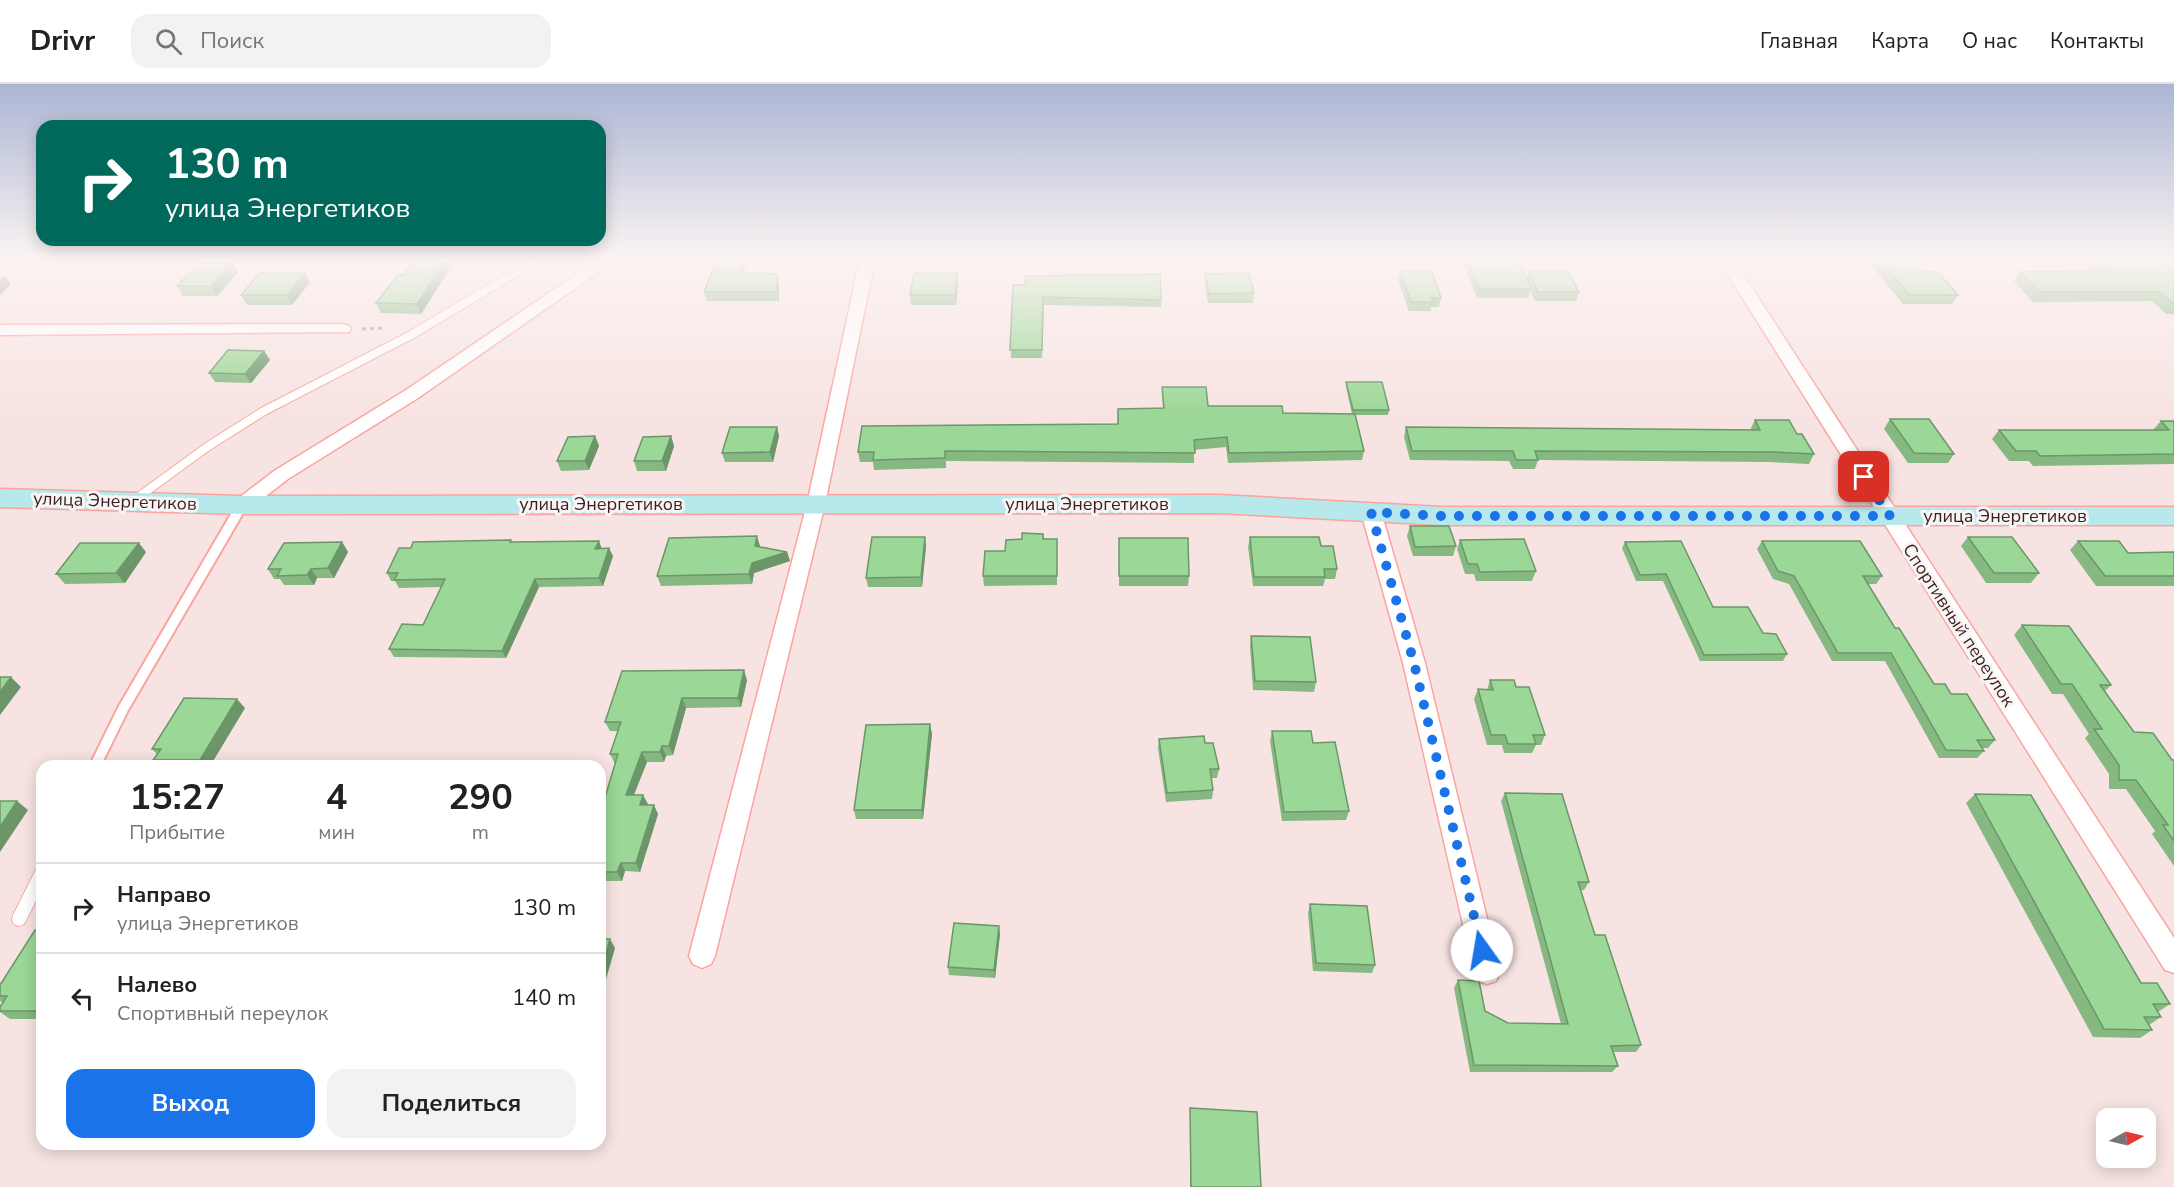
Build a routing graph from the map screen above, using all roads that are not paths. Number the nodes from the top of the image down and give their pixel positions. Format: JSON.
{"nodes":[{"id":1,"x":452,"y":310,"type":"edge"},
{"id":2,"x":535,"y":310,"type":"edge"},
{"id":3,"x":857,"y":310,"type":"edge"},
{"id":4,"x":1758,"y":310,"type":"edge"},
{"id":5,"x":343,"y":329,"type":"dead end"},
{"id":6,"x":0,"y":330,"type":"edge"},
{"id":7,"x":0,"y":498,"type":"edge"},
{"id":8,"x":131,"y":502,"type":"junction"},
{"id":9,"x":816,"y":504,"type":"junction"},
{"id":10,"x":242,"y":505,"type":"junction"},
{"id":11,"x":1371,"y":512,"type":"junction"},
{"id":12,"x":1890,"y":516,"type":"junction"},
{"id":13,"x":2174,"y":516,"type":"edge"},
{"id":14,"x":97,"y":760,"type":"edge"},
{"id":15,"x":36,"y":885,"type":"edge"},
{"id":16,"x":19,"y":919,"type":"dead end"},
{"id":17,"x":702,"y":956,"type":"dead end"},
{"id":18,"x":2174,"y":961,"type":"edge"},
{"id":19,"x":1487,"y":972,"type":"dead end"}],
"edges":[{"from":1,"to":8,"type":"lane"},
{"from":2,"to":10,"type":"street"},
{"from":3,"to":9,"type":"street"},
{"from":4,"to":12,"type":"street","name":"Спортивный переулок"},
{"from":5,"to":6,"type":"street"},
{"from":7,"to":8,"type":"street","name":"улица Энергетиков"},
{"from":8,"to":10,"type":"street","name":"улица Энергетиков"},
{"from":9,"to":10,"type":"street","name":"улица Энергетиков"},
{"from":9,"to":11,"type":"street","name":"улица Энергетиков"},
{"from":9,"to":17,"type":"street"},
{"from":10,"to":14,"type":"lane"},
{"from":11,"to":12,"type":"street","name":"улица Энергетиков"},
{"from":11,"to":19,"type":"street"},
{"from":12,"to":13,"type":"street","name":"улица Энергетиков"},
{"from":12,"to":18,"type":"street","name":"Спортивный переулок"},
{"from":15,"to":16,"type":"lane"}]}
